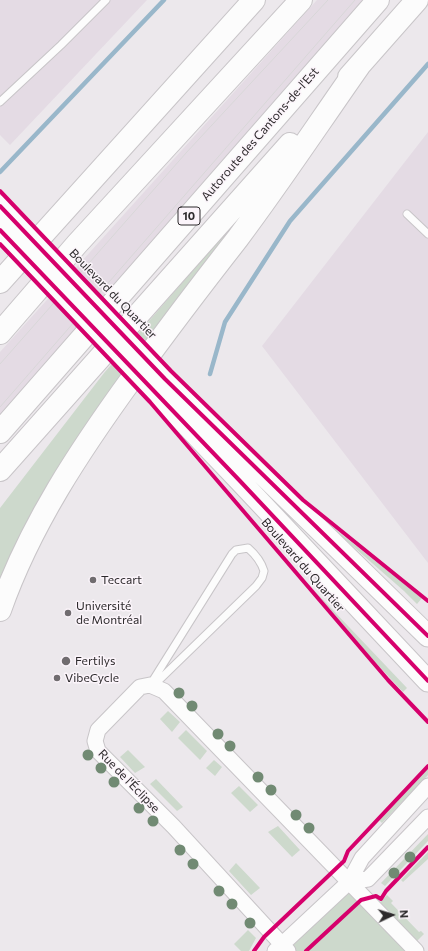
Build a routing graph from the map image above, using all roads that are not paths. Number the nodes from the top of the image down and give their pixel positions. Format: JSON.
{"nodes":[{"id":1,"x":106,"y":0,"type":"edge"},
{"id":2,"x":254,"y":0,"type":"edge"},
{"id":3,"x":301,"y":0,"type":"edge"},
{"id":4,"x":378,"y":0,"type":"edge"},
{"id":5,"x":417,"y":0,"type":"edge"},
{"id":6,"x":359,"y":66,"type":"junction"},
{"id":7,"x":0,"y":102,"type":"edge"},
{"id":8,"x":0,"y":206,"type":"edge"},
{"id":9,"x":407,"y":214,"type":"dead end"},
{"id":10,"x":0,"y":230,"type":"edge"},
{"id":11,"x":428,"y":234,"type":"edge"},
{"id":12,"x":0,"y":282,"type":"edge"},
{"id":13,"x":0,"y":333,"type":"edge"},
{"id":14,"x":160,"y":386,"type":"junction"},
{"id":15,"x":51,"y":414,"type":"junction"},
{"id":16,"x":0,"y":432,"type":"edge"},
{"id":17,"x":0,"y":470,"type":"edge"},
{"id":18,"x":0,"y":488,"type":"edge"},
{"id":19,"x":0,"y":610,"type":"edge"},
{"id":20,"x":428,"y":636,"type":"edge"},
{"id":21,"x":428,"y":681,"type":"edge"},
{"id":22,"x":152,"y":685,"type":"junction"},
{"id":23,"x":428,"y":786,"type":"edge"},
{"id":24,"x":428,"y":816,"type":"edge"},
{"id":25,"x":349,"y":882,"type":"junction"},
{"id":26,"x":281,"y":949,"type":"edge"},
{"id":27,"x":416,"y":951,"type":"edge"}],
"edges":[{"from":1,"to":7,"type":"lane"},
{"from":2,"to":12,"type":"highway"},
{"from":3,"to":13,"type":"highway"},
{"from":4,"to":16,"type":"highway","name":"Autoroute des Cantons-de-l'Est","number":"10"},
{"from":5,"to":6,"type":"highway"},
{"from":6,"to":15,"type":"highway"},
{"from":6,"to":19,"type":"highway"},
{"from":8,"to":14,"type":"main road","name":"Boulevard du Quartier","bridge":true},
{"from":9,"to":11,"type":"lane"},
{"from":10,"to":14,"type":"main road","name":"Boulevard du Quartier","bridge":true},
{"from":14,"to":20,"type":"main road","name":"Boulevard du Quartier"},
{"from":14,"to":21,"type":"main road","name":"Boulevard du Quartier"},
{"from":15,"to":17,"type":"highway"},
{"from":15,"to":18,"type":"highway"},
{"from":22,"to":22,"type":"lane"},
{"from":22,"to":25,"type":"street"},
{"from":22,"to":26,"type":"street","name":"Rue de l'Éclipse"},
{"from":23,"to":25,"type":"street"},
{"from":24,"to":25,"type":"street"},
{"from":25,"to":26,"type":"street"},
{"from":25,"to":27,"type":"street"}]}
